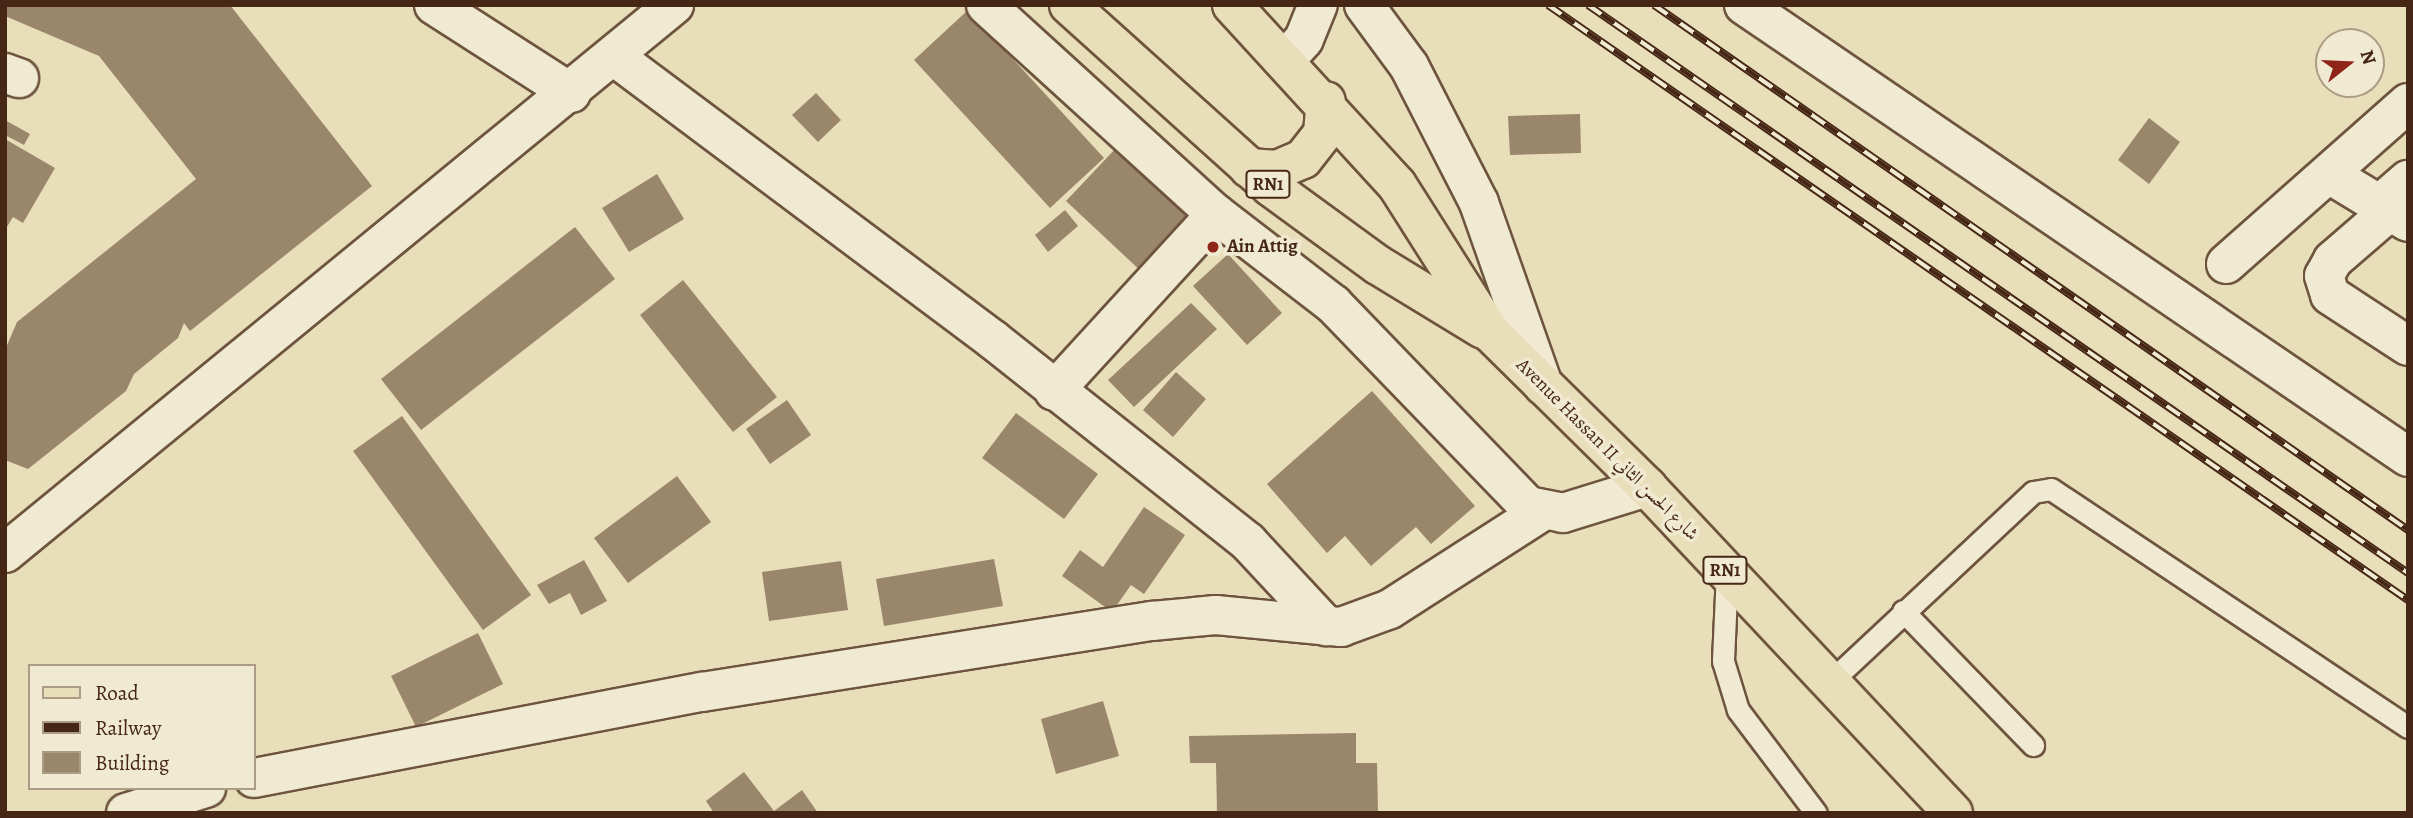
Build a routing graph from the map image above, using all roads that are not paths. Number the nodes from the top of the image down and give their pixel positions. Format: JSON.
{"nodes":[{"id":1,"x":434,"y":5,"type":"edge"},
{"id":2,"x":674,"y":5,"type":"edge"},
{"id":3,"x":986,"y":5,"type":"edge"},
{"id":4,"x":1069,"y":5,"type":"edge"},
{"id":5,"x":1232,"y":5,"type":"edge"},
{"id":6,"x":1318,"y":5,"type":"edge"},
{"id":7,"x":1364,"y":5,"type":"edge"},
{"id":8,"x":1744,"y":5,"type":"edge"},
{"id":9,"x":615,"y":57,"type":"junction"},
{"id":10,"x":1287,"y":58,"type":"junction"},
{"id":11,"x":571,"y":93,"type":"junction"},
{"id":12,"x":1326,"y":101,"type":"junction"},
{"id":13,"x":2408,"y":103,"type":"edge"},
{"id":14,"x":1249,"y":168,"type":"junction"},
{"id":15,"x":2329,"y":174,"type":"junction"},
{"id":16,"x":2397,"y":204,"type":"edge"},
{"id":17,"x":1216,"y":214,"type":"junction"},
{"id":18,"x":2226,"y":264,"type":"dead end"},
{"id":19,"x":1490,"y":333,"type":"junction"},
{"id":20,"x":2408,"y":346,"type":"edge"},
{"id":21,"x":1543,"y":385,"type":"junction"},
{"id":22,"x":1054,"y":391,"type":"junction"},
{"id":23,"x":2408,"y":457,"type":"edge"},
{"id":24,"x":1647,"y":487,"type":"junction"},
{"id":25,"x":1541,"y":512,"type":"junction"},
{"id":26,"x":5,"y":553,"type":"edge"},
{"id":27,"x":1727,"y":572,"type":"junction"},
{"id":28,"x":1903,"y":611,"type":"junction"},
{"id":29,"x":1326,"y":626,"type":"junction"},
{"id":30,"x":1830,"y":682,"type":"junction"},
{"id":31,"x":2408,"y":727,"type":"edge"},
{"id":32,"x":2034,"y":745,"type":"dead end"},
{"id":33,"x":256,"y":778,"type":"edge"},
{"id":34,"x":189,"y":799,"type":"edge"},
{"id":35,"x":126,"y":813,"type":"edge"},
{"id":36,"x":1816,"y":813,"type":"edge"},
{"id":37,"x":1953,"y":813,"type":"edge"}],
"edges":[{"from":1,"to":11,"type":"street"},
{"from":2,"to":9,"type":"street"},
{"from":3,"to":17,"type":"street"},
{"from":4,"to":14,"type":"main road","name":"Avenue Hassan II شارع الحسن الثاني","number":"RN1"},
{"from":5,"to":10,"type":"main road","name":"Avenue Hassan II شارع الحسن الثاني","number":"RN1"},
{"from":6,"to":10,"type":"street"},
{"from":7,"to":21,"type":"street"},
{"from":8,"to":23,"type":"street"},
{"from":9,"to":11,"type":"street"},
{"from":9,"to":22,"type":"street"},
{"from":10,"to":12,"type":"main road","name":"Avenue Hassan II شارع الحسن الثاني","number":"RN1"},
{"from":11,"to":26,"type":"street"},
{"from":12,"to":14,"type":"main road"},
{"from":12,"to":19,"type":"main road","name":"Avenue Hassan II شارع الحسن الثاني","number":"RN1"},
{"from":13,"to":15,"type":"street"},
{"from":14,"to":19,"type":"main road","name":"Avenue Hassan II شارع الحسن الثاني","number":"RN1"},
{"from":15,"to":16,"type":"street"},
{"from":15,"to":18,"type":"street"},
{"from":16,"to":20,"type":"street"},
{"from":17,"to":22,"type":"street"},
{"from":17,"to":25,"type":"street"},
{"from":19,"to":21,"type":"main road","name":"Avenue Hassan II شارع الحسن الثاني","number":"RN1"},
{"from":21,"to":24,"type":"main road","name":"Avenue Hassan II شارع الحسن الثاني","number":"RN1"},
{"from":22,"to":29,"type":"street"},
{"from":24,"to":25,"type":"street"},
{"from":24,"to":27,"type":"main road","name":"Avenue Hassan II شارع الحسن الثاني","number":"RN1"},
{"from":25,"to":29,"type":"street"},
{"from":27,"to":30,"type":"main road","name":"Avenue Hassan II شارع الحسن الثاني","number":"RN1"},
{"from":27,"to":36,"type":"lane"},
{"from":28,"to":30,"type":"lane"},
{"from":28,"to":31,"type":"lane"},
{"from":28,"to":32,"type":"lane"},
{"from":29,"to":33,"type":"street"},
{"from":30,"to":37,"type":"main road","name":"Avenue Hassan II شارع الحسن الثاني","number":"RN1"},
{"from":34,"to":35,"type":"street"}]}
